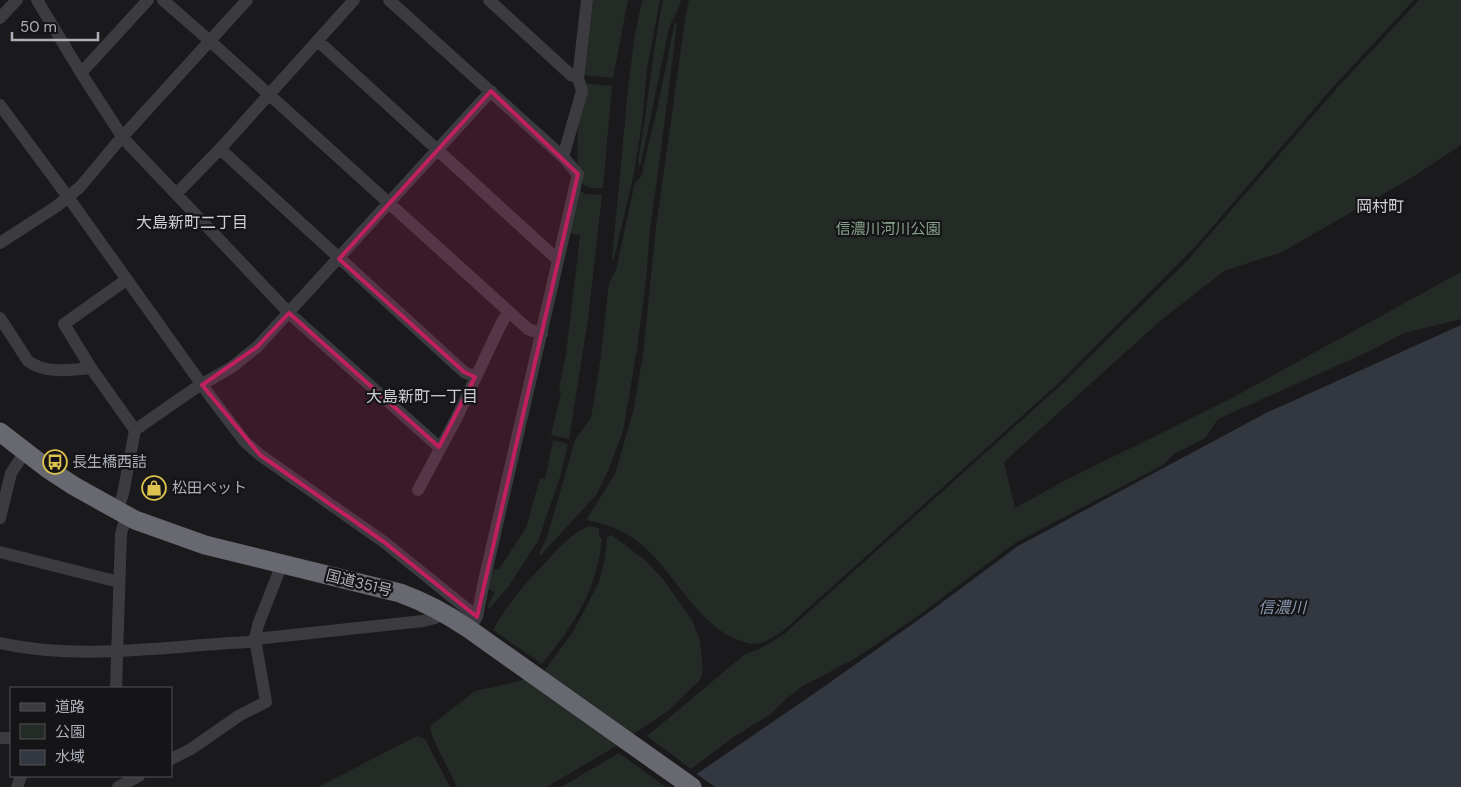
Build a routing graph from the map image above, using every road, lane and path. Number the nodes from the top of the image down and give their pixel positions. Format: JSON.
{"nodes":[{"id":1,"x":17,"y":0,"type":"edge"},
{"id":2,"x":37,"y":0,"type":"edge"},
{"id":3,"x":148,"y":0,"type":"edge"},
{"id":4,"x":163,"y":0,"type":"edge"},
{"id":5,"x":247,"y":0,"type":"edge"},
{"id":6,"x":354,"y":0,"type":"edge"},
{"id":7,"x":389,"y":0,"type":"edge"},
{"id":8,"x":489,"y":0,"type":"edge"},
{"id":9,"x":587,"y":0,"type":"edge"},
{"id":10,"x":0,"y":18,"type":"edge"},
{"id":11,"x":210,"y":41,"type":"junction"},
{"id":12,"x":318,"y":41,"type":"junction"},
{"id":13,"x":81,"y":73,"type":"junction"},
{"id":14,"x":578,"y":78,"type":"junction"},
{"id":15,"x":491,"y":91,"type":"junction"},
{"id":16,"x":268,"y":94,"type":"junction"},
{"id":17,"x":0,"y":106,"type":"edge"},
{"id":18,"x":123,"y":138,"type":"junction"},
{"id":19,"x":220,"y":149,"type":"junction"},
{"id":20,"x":438,"y":149,"type":"junction"},
{"id":21,"x":563,"y":157,"type":"junction"},
{"id":22,"x":176,"y":194,"type":"junction"},
{"id":23,"x":68,"y":197,"type":"junction"},
{"id":24,"x":388,"y":204,"type":"junction"},
{"id":25,"x":0,"y":243,"type":"edge"},
{"id":26,"x":339,"y":259,"type":"junction"},
{"id":27,"x":558,"y":260,"type":"junction"},
{"id":28,"x":126,"y":280,"type":"junction"},
{"id":29,"x":289,"y":312,"type":"junction"},
{"id":30,"x":509,"y":312,"type":"junction"},
{"id":31,"x":0,"y":318,"type":"edge"},
{"id":32,"x":542,"y":334,"type":"junction"},
{"id":33,"x":91,"y":368,"type":"junction"},
{"id":34,"x":475,"y":377,"type":"junction"},
{"id":35,"x":202,"y":385,"type":"junction"},
{"id":36,"x":135,"y":430,"type":"junction"},
{"id":37,"x":0,"y":432,"type":"edge"},
{"id":38,"x":439,"y":447,"type":"junction"},
{"id":39,"x":25,"y":452,"type":"junction"},
{"id":40,"x":418,"y":490,"type":"dead end"},
{"id":41,"x":122,"y":513,"type":"junction"},
{"id":42,"x":0,"y":518,"type":"edge"},
{"id":43,"x":0,"y":552,"type":"edge"},
{"id":44,"x":282,"y":564,"type":"junction"},
{"id":45,"x":119,"y":582,"type":"junction"},
{"id":46,"x":443,"y":612,"type":"junction"},
{"id":47,"x":473,"y":623,"type":"junction"},
{"id":48,"x":255,"y":638,"type":"junction"},
{"id":49,"x":0,"y":643,"type":"edge"},
{"id":50,"x":117,"y":652,"type":"junction"},
{"id":51,"x":116,"y":687,"type":"edge"},
{"id":52,"x":172,"y":758,"type":"edge"},
{"id":53,"x":138,"y":777,"type":"edge"},
{"id":54,"x":118,"y":787,"type":"edge"},
{"id":55,"x":692,"y":787,"type":"edge"}],
"edges":[{"from":1,"to":10,"type":"street"},
{"from":2,"to":13,"type":"street"},
{"from":3,"to":13,"type":"street"},
{"from":4,"to":11,"type":"street"},
{"from":5,"to":11,"type":"street"},
{"from":6,"to":12,"type":"street"},
{"from":7,"to":15,"type":"street"},
{"from":8,"to":14,"type":"street"},
{"from":9,"to":14,"type":"street"},
{"from":11,"to":16,"type":"street"},
{"from":11,"to":18,"type":"street"},
{"from":12,"to":16,"type":"street"},
{"from":12,"to":20,"type":"street"},
{"from":13,"to":18,"type":"street"},
{"from":14,"to":21,"type":"street"},
{"from":15,"to":20,"type":"street"},
{"from":15,"to":21,"type":"street"},
{"from":16,"to":19,"type":"street"},
{"from":16,"to":24,"type":"street"},
{"from":17,"to":23,"type":"street"},
{"from":18,"to":22,"type":"street"},
{"from":18,"to":23,"type":"street"},
{"from":19,"to":22,"type":"street"},
{"from":19,"to":26,"type":"street"},
{"from":20,"to":24,"type":"street"},
{"from":20,"to":27,"type":"street"},
{"from":21,"to":27,"type":"street"},
{"from":22,"to":29,"type":"street"},
{"from":23,"to":25,"type":"street"},
{"from":23,"to":28,"type":"street"},
{"from":24,"to":26,"type":"street"},
{"from":24,"to":30,"type":"street"},
{"from":26,"to":29,"type":"street"},
{"from":26,"to":34,"type":"street"},
{"from":27,"to":32,"type":"street"},
{"from":28,"to":33,"type":"street"},
{"from":28,"to":35,"type":"street"},
{"from":29,"to":35,"type":"street"},
{"from":29,"to":38,"type":"street"},
{"from":30,"to":32,"type":"street"},
{"from":30,"to":34,"type":"street"},
{"from":31,"to":33,"type":"street"},
{"from":32,"to":47,"type":"street"},
{"from":33,"to":36,"type":"street"},
{"from":34,"to":38,"type":"street"},
{"from":35,"to":36,"type":"street"},
{"from":35,"to":47,"type":"street"},
{"from":36,"to":41,"type":"street"},
{"from":37,"to":39,"type":"highway","name":"国道351号"},
{"from":38,"to":40,"type":"street"},
{"from":39,"to":41,"type":"highway","name":"国道351号"},
{"from":39,"to":42,"type":"street"},
{"from":41,"to":44,"type":"highway","name":"国道351号"},
{"from":41,"to":45,"type":"street"},
{"from":43,"to":45,"type":"street"},
{"from":44,"to":46,"type":"highway","name":"国道351号"},
{"from":44,"to":48,"type":"street"},
{"from":45,"to":50,"type":"street"},
{"from":46,"to":47,"type":"highway","name":"国道351号"},
{"from":46,"to":48,"type":"street"},
{"from":47,"to":55,"type":"highway","name":"国道351号"},
{"from":48,"to":50,"type":"street"},
{"from":48,"to":52,"type":"street"},
{"from":49,"to":50,"type":"street"},
{"from":50,"to":51,"type":"street"},
{"from":53,"to":54,"type":"street"}]}
